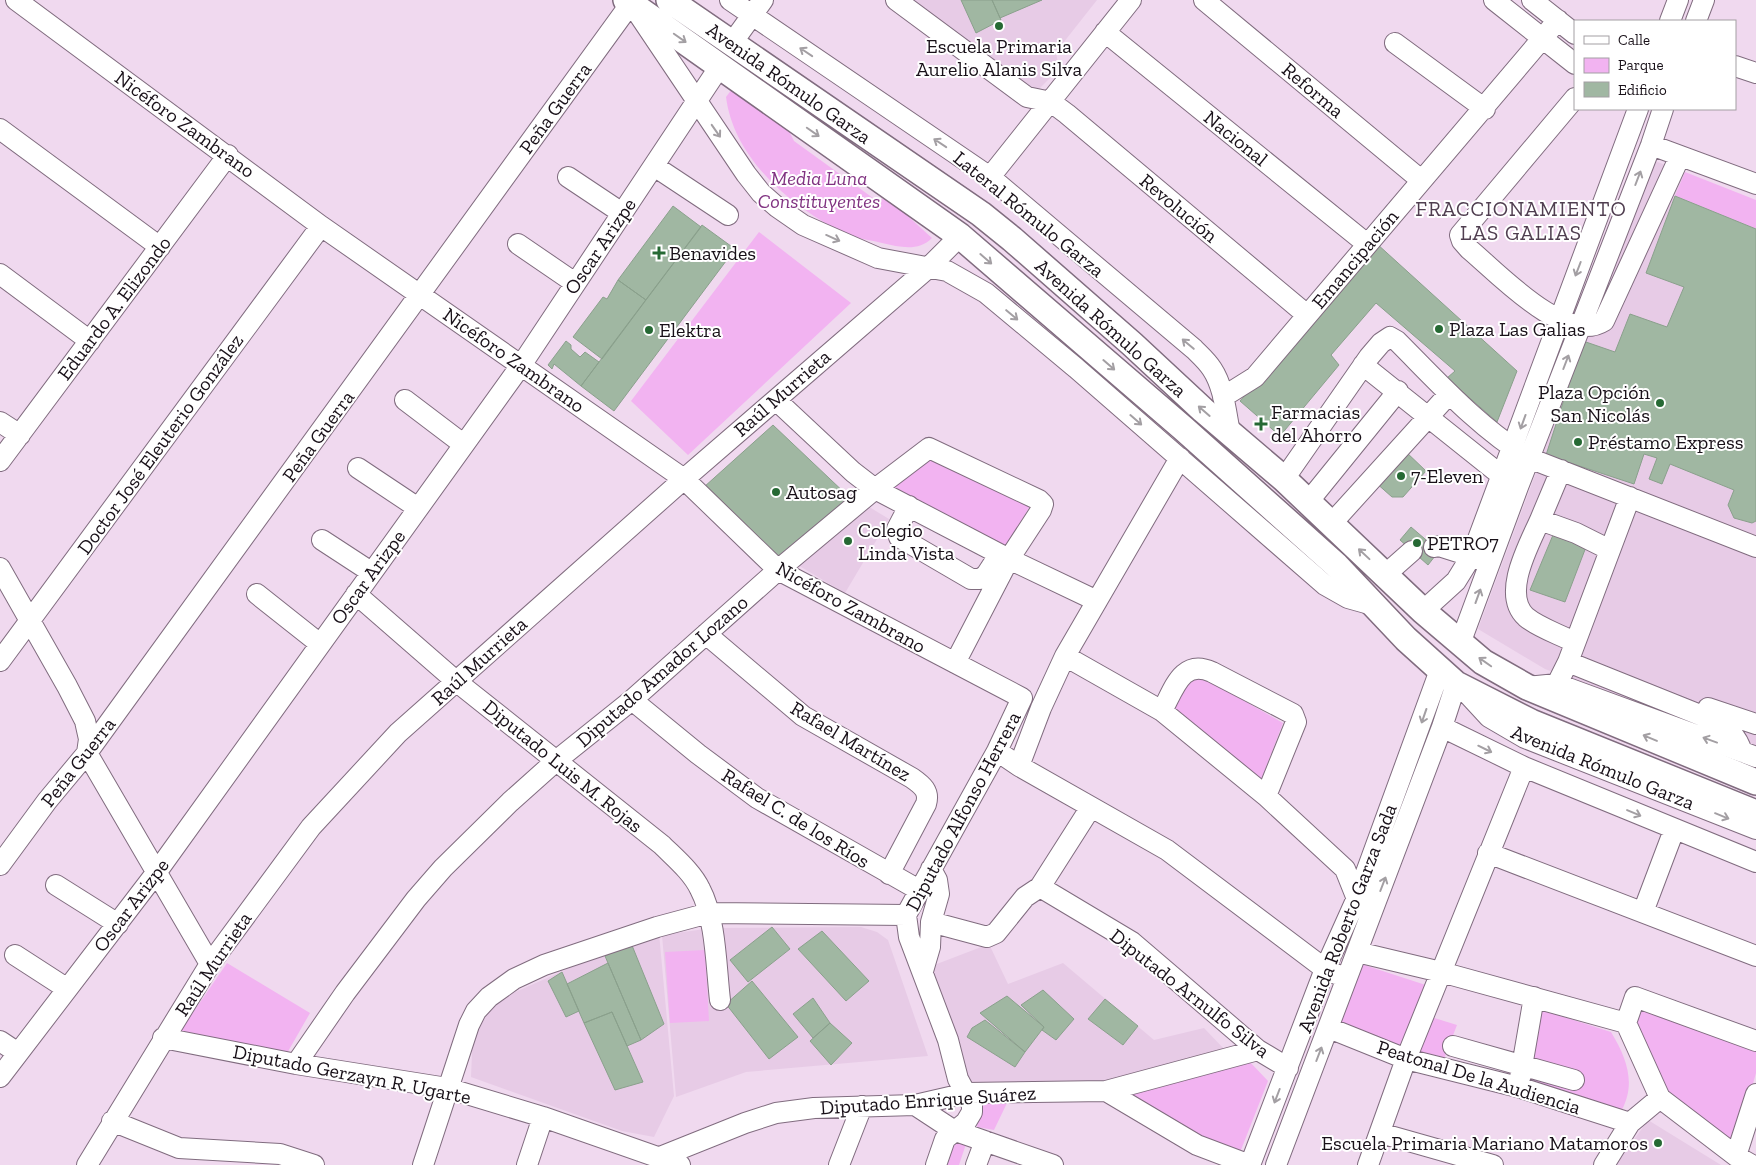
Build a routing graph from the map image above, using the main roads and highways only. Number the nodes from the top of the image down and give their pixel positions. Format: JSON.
{"nodes":[{"id":1,"x":669,"y":0,"type":"edge"},
{"id":2,"x":628,"y":2,"type":"edge"},
{"id":3,"x":1756,"y":782,"type":"edge"},
{"id":4,"x":1756,"y":812,"type":"edge"}],
"edges":[{"from":3,"to":1,"type":"main road","name":"Avenida Rómulo Garza","one_way":true},
{"from":2,"to":4,"type":"main road","name":"Avenida Rómulo Garza","one_way":true}]}
